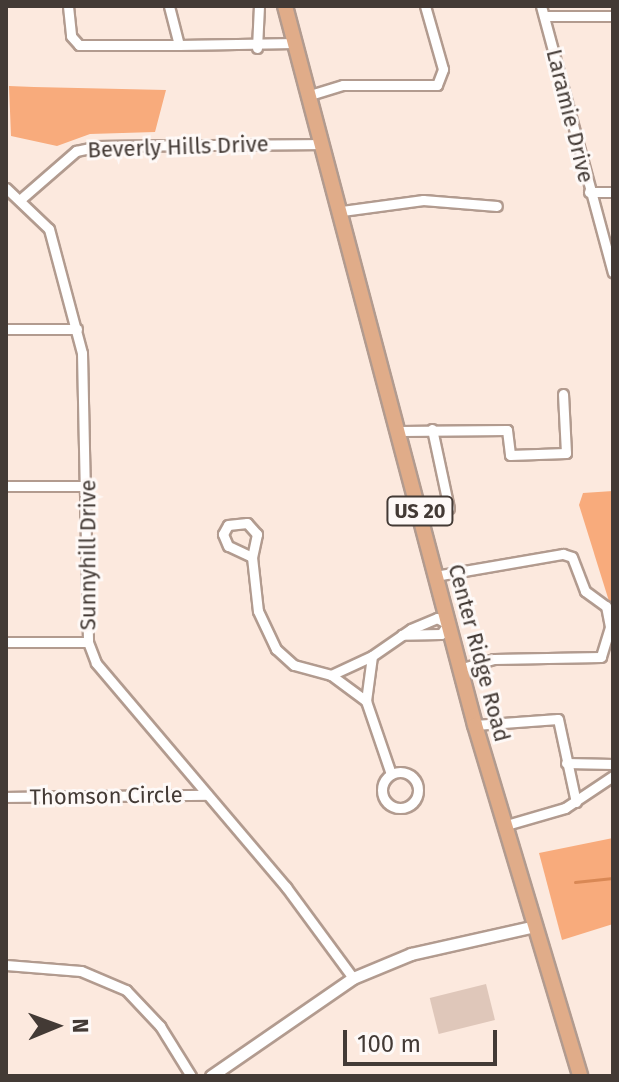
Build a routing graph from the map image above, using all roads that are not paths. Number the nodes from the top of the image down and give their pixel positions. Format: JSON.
{"nodes":[{"id":1,"x":68,"y":6,"type":"edge"},
{"id":2,"x":169,"y":6,"type":"edge"},
{"id":3,"x":259,"y":6,"type":"edge"},
{"id":4,"x":285,"y":6,"type":"edge"},
{"id":5,"x":425,"y":6,"type":"edge"},
{"id":6,"x":542,"y":11,"type":"edge"},
{"id":7,"x":613,"y":16,"type":"edge"},
{"id":8,"x":295,"y":43,"type":"junction"},
{"id":9,"x":179,"y":45,"type":"junction"},
{"id":10,"x":257,"y":48,"type":"junction"},
{"id":11,"x":310,"y":95,"type":"junction"},
{"id":12,"x":323,"y":144,"type":"junction"},
{"id":13,"x":6,"y":188,"type":"edge"},
{"id":14,"x":589,"y":192,"type":"junction"},
{"id":15,"x":613,"y":192,"type":"edge"},
{"id":16,"x":22,"y":198,"type":"junction"},
{"id":17,"x":497,"y":206,"type":"dead end"},
{"id":18,"x":342,"y":211,"type":"junction"},
{"id":19,"x":613,"y":272,"type":"edge"},
{"id":20,"x":6,"y":329,"type":"edge"},
{"id":21,"x":77,"y":329,"type":"junction"},
{"id":22,"x":563,"y":394,"type":"dead end"},
{"id":23,"x":432,"y":429,"type":"junction"},
{"id":24,"x":401,"y":431,"type":"junction"},
{"id":25,"x":6,"y":486,"type":"edge"},
{"id":26,"x":88,"y":486,"type":"junction"},
{"id":27,"x":449,"y":508,"type":"dead end"},
{"id":28,"x":252,"y":557,"type":"dead end"},
{"id":29,"x":435,"y":576,"type":"junction"},
{"id":30,"x":448,"y":624,"type":"junction"},
{"id":31,"x":6,"y":642,"type":"edge"},
{"id":32,"x":88,"y":642,"type":"junction"},
{"id":33,"x":372,"y":656,"type":"junction"},
{"id":34,"x":460,"y":669,"type":"junction"},
{"id":35,"x":331,"y":675,"type":"junction"},
{"id":36,"x":366,"y":701,"type":"junction"},
{"id":37,"x":475,"y":725,"type":"junction"},
{"id":38,"x":566,"y":763,"type":"junction"},
{"id":39,"x":613,"y":764,"type":"edge"},
{"id":40,"x":391,"y":774,"type":"junction"},
{"id":41,"x":613,"y":776,"type":"edge"},
{"id":42,"x":207,"y":795,"type":"junction"},
{"id":43,"x":6,"y":797,"type":"edge"},
{"id":44,"x":576,"y":802,"type":"junction"},
{"id":45,"x":503,"y":826,"type":"junction"},
{"id":46,"x":531,"y":927,"type":"junction"},
{"id":47,"x":6,"y":965,"type":"edge"},
{"id":48,"x":353,"y":978,"type":"junction"},
{"id":49,"x":191,"y":1076,"type":"edge"},
{"id":50,"x":211,"y":1076,"type":"edge"},
{"id":51,"x":580,"y":1076,"type":"edge"}],
"edges":[{"from":1,"to":9,"type":"street"},
{"from":2,"to":9,"type":"street"},
{"from":3,"to":10,"type":"street"},
{"from":4,"to":8,"type":"main road","name":"Center Ridge Road","number":"US 20"},
{"from":5,"to":11,"type":"street"},
{"from":6,"to":7,"type":"street"},
{"from":6,"to":14,"type":"street","name":"Laramie Drive"},
{"from":8,"to":10,"type":"street"},
{"from":8,"to":11,"type":"main road","name":"Center Ridge Road","number":"US 20"},
{"from":9,"to":10,"type":"street"},
{"from":11,"to":12,"type":"main road","name":"Center Ridge Road","number":"US 20"},
{"from":12,"to":16,"type":"street","name":"Beverly Hills Drive"},
{"from":12,"to":18,"type":"main road","name":"Center Ridge Road","number":"US 20"},
{"from":13,"to":16,"type":"street"},
{"from":14,"to":15,"type":"street"},
{"from":14,"to":19,"type":"street","name":"Laramie Drive"},
{"from":16,"to":21,"type":"street","name":"Sunnyhill Drive"},
{"from":17,"to":18,"type":"street"},
{"from":18,"to":24,"type":"main road","name":"Center Ridge Road","number":"US 20"},
{"from":20,"to":21,"type":"street"},
{"from":21,"to":26,"type":"street","name":"Sunnyhill Drive"},
{"from":22,"to":23,"type":"street"},
{"from":23,"to":24,"type":"street"},
{"from":23,"to":27,"type":"street"},
{"from":24,"to":29,"type":"main road","name":"Center Ridge Road","number":"US 20"},
{"from":25,"to":26,"type":"street"},
{"from":26,"to":32,"type":"street","name":"Sunnyhill Drive"},
{"from":28,"to":35,"type":"street"},
{"from":29,"to":30,"type":"main road","name":"Center Ridge Road","number":"US 20"},
{"from":29,"to":34,"type":"street"},
{"from":30,"to":33,"type":"street"},
{"from":30,"to":34,"type":"main road","name":"Center Ridge Road","number":"US 20"},
{"from":31,"to":32,"type":"street"},
{"from":32,"to":42,"type":"street","name":"Sunnyhill Drive"},
{"from":33,"to":35,"type":"street"},
{"from":33,"to":36,"type":"street"},
{"from":34,"to":37,"type":"main road","name":"Center Ridge Road","number":"US 20"},
{"from":35,"to":36,"type":"street"},
{"from":36,"to":40,"type":"street"},
{"from":37,"to":38,"type":"street"},
{"from":37,"to":45,"type":"main road","name":"Center Ridge Road","number":"US 20"},
{"from":38,"to":39,"type":"street"},
{"from":38,"to":44,"type":"street"},
{"from":40,"to":40,"type":"street"},
{"from":41,"to":44,"type":"street"},
{"from":42,"to":43,"type":"street","name":"Thomson Circle"},
{"from":42,"to":48,"type":"street","name":"Sunnyhill Drive"},
{"from":44,"to":45,"type":"street"},
{"from":45,"to":46,"type":"main road","name":"Center Ridge Road","number":"US 20"},
{"from":46,"to":48,"type":"street"},
{"from":46,"to":51,"type":"main road","name":"Center Ridge Road","number":"US 20"},
{"from":47,"to":49,"type":"street"},
{"from":48,"to":50,"type":"street"}]}
